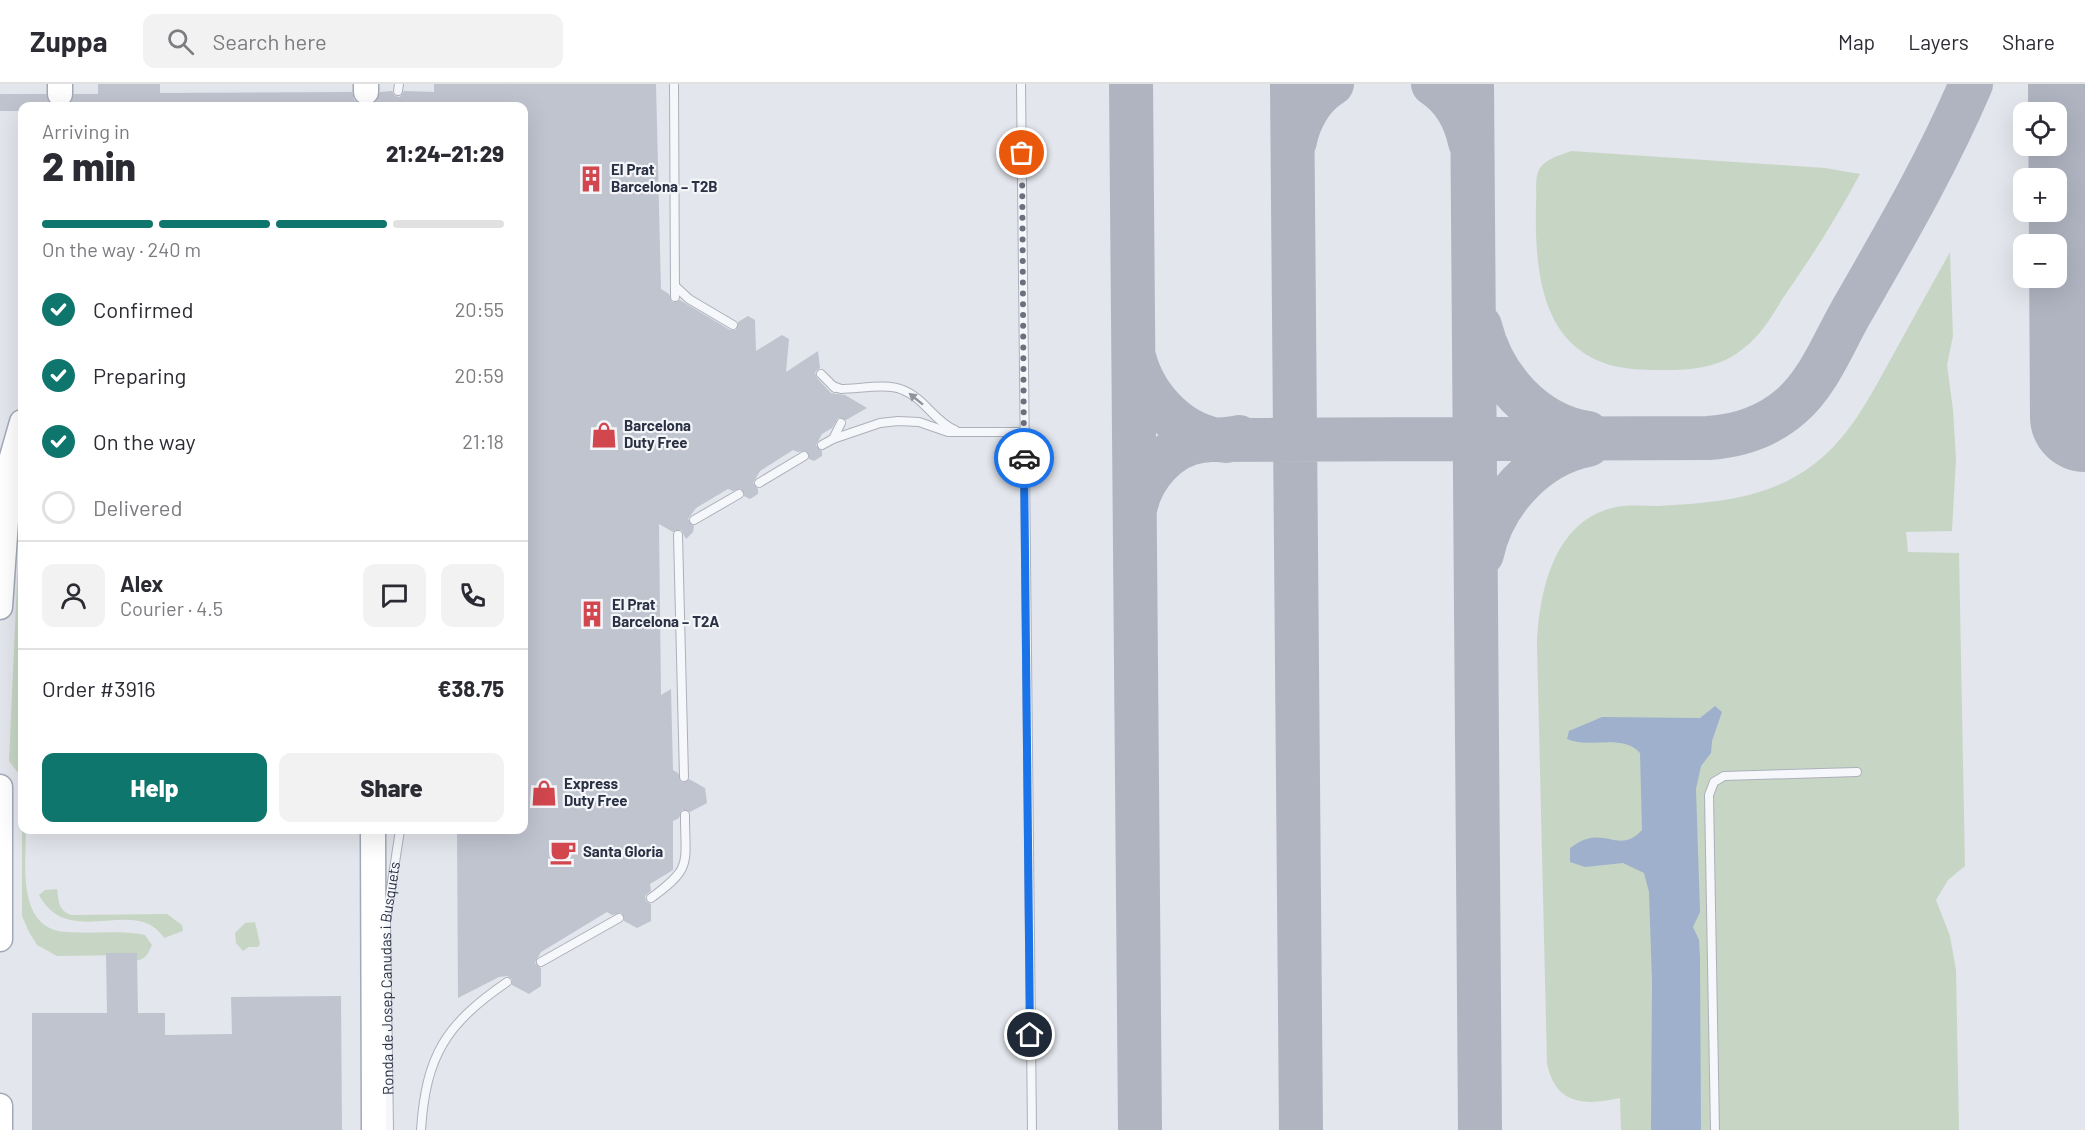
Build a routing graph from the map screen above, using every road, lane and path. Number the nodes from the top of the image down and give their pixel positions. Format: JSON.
{"nodes":[{"id":1,"x":674,"y":84,"type":"edge"},
{"id":2,"x":1021,"y":84,"type":"edge"},
{"id":3,"x":675,"y":286,"type":"junction"},
{"id":4,"x":675,"y":297,"type":"dead end"},
{"id":5,"x":733,"y":325,"type":"dead end"},
{"id":6,"x":821,"y":375,"type":"dead end"},
{"id":7,"x":840,"y":423,"type":"dead end"},
{"id":8,"x":963,"y":432,"type":"junction"},
{"id":9,"x":1024,"y":432,"type":"junction"},
{"id":10,"x":18,"y":436,"type":"edge"},
{"id":11,"x":833,"y":439,"type":"junction"},
{"id":12,"x":822,"y":445,"type":"dead end"},
{"id":13,"x":804,"y":456,"type":"dead end"},
{"id":14,"x":759,"y":483,"type":"dead end"},
{"id":15,"x":739,"y":494,"type":"dead end"},
{"id":16,"x":694,"y":520,"type":"dead end"},
{"id":17,"x":679,"y":538,"type":"dead end"},
{"id":18,"x":0,"y":607,"type":"edge"},
{"id":19,"x":1857,"y":772,"type":"dead end"},
{"id":20,"x":684,"y":777,"type":"dead end"},
{"id":21,"x":0,"y":787,"type":"edge"},
{"id":22,"x":685,"y":815,"type":"dead end"},
{"id":23,"x":373,"y":834,"type":"edge"},
{"id":24,"x":399,"y":834,"type":"edge"},
{"id":25,"x":651,"y":898,"type":"dead end"},
{"id":26,"x":619,"y":918,"type":"dead end"},
{"id":27,"x":0,"y":939,"type":"edge"},
{"id":28,"x":541,"y":962,"type":"dead end"},
{"id":29,"x":507,"y":982,"type":"dead end"},
{"id":30,"x":0,"y":1106,"type":"edge"},
{"id":31,"x":0,"y":1130,"type":"edge"},
{"id":32,"x":374,"y":1130,"type":"edge"},
{"id":33,"x":389,"y":1130,"type":"edge"},
{"id":34,"x":421,"y":1130,"type":"edge"},
{"id":35,"x":1032,"y":1130,"type":"edge"},
{"id":36,"x":1715,"y":1130,"type":"edge"}],
"edges":[{"from":1,"to":3,"type":"lane"},
{"from":2,"to":9,"type":"lane"},
{"from":3,"to":4,"type":"lane"},
{"from":3,"to":5,"type":"lane"},
{"from":8,"to":6,"type":"lane","one_way":true},
{"from":7,"to":11,"type":"lane"},
{"from":8,"to":9,"type":"lane"},
{"from":8,"to":11,"type":"lane"},
{"from":9,"to":35,"type":"lane"},
{"from":10,"to":18,"type":"main road"},
{"from":11,"to":12,"type":"lane"},
{"from":13,"to":14,"type":"lane"},
{"from":15,"to":16,"type":"lane"},
{"from":17,"to":20,"type":"lane"},
{"from":19,"to":36,"type":"lane"},
{"from":21,"to":27,"type":"main road"},
{"from":22,"to":25,"type":"lane"},
{"from":23,"to":32,"type":"main road","name":"Ronda de Josep Canudas i Busquets"},
{"from":24,"to":33,"type":"lane","name":"Ronda de Josep Canudas i Busquets"},
{"from":26,"to":28,"type":"lane"},
{"from":29,"to":34,"type":"lane"},
{"from":30,"to":31,"type":"main road"}]}
